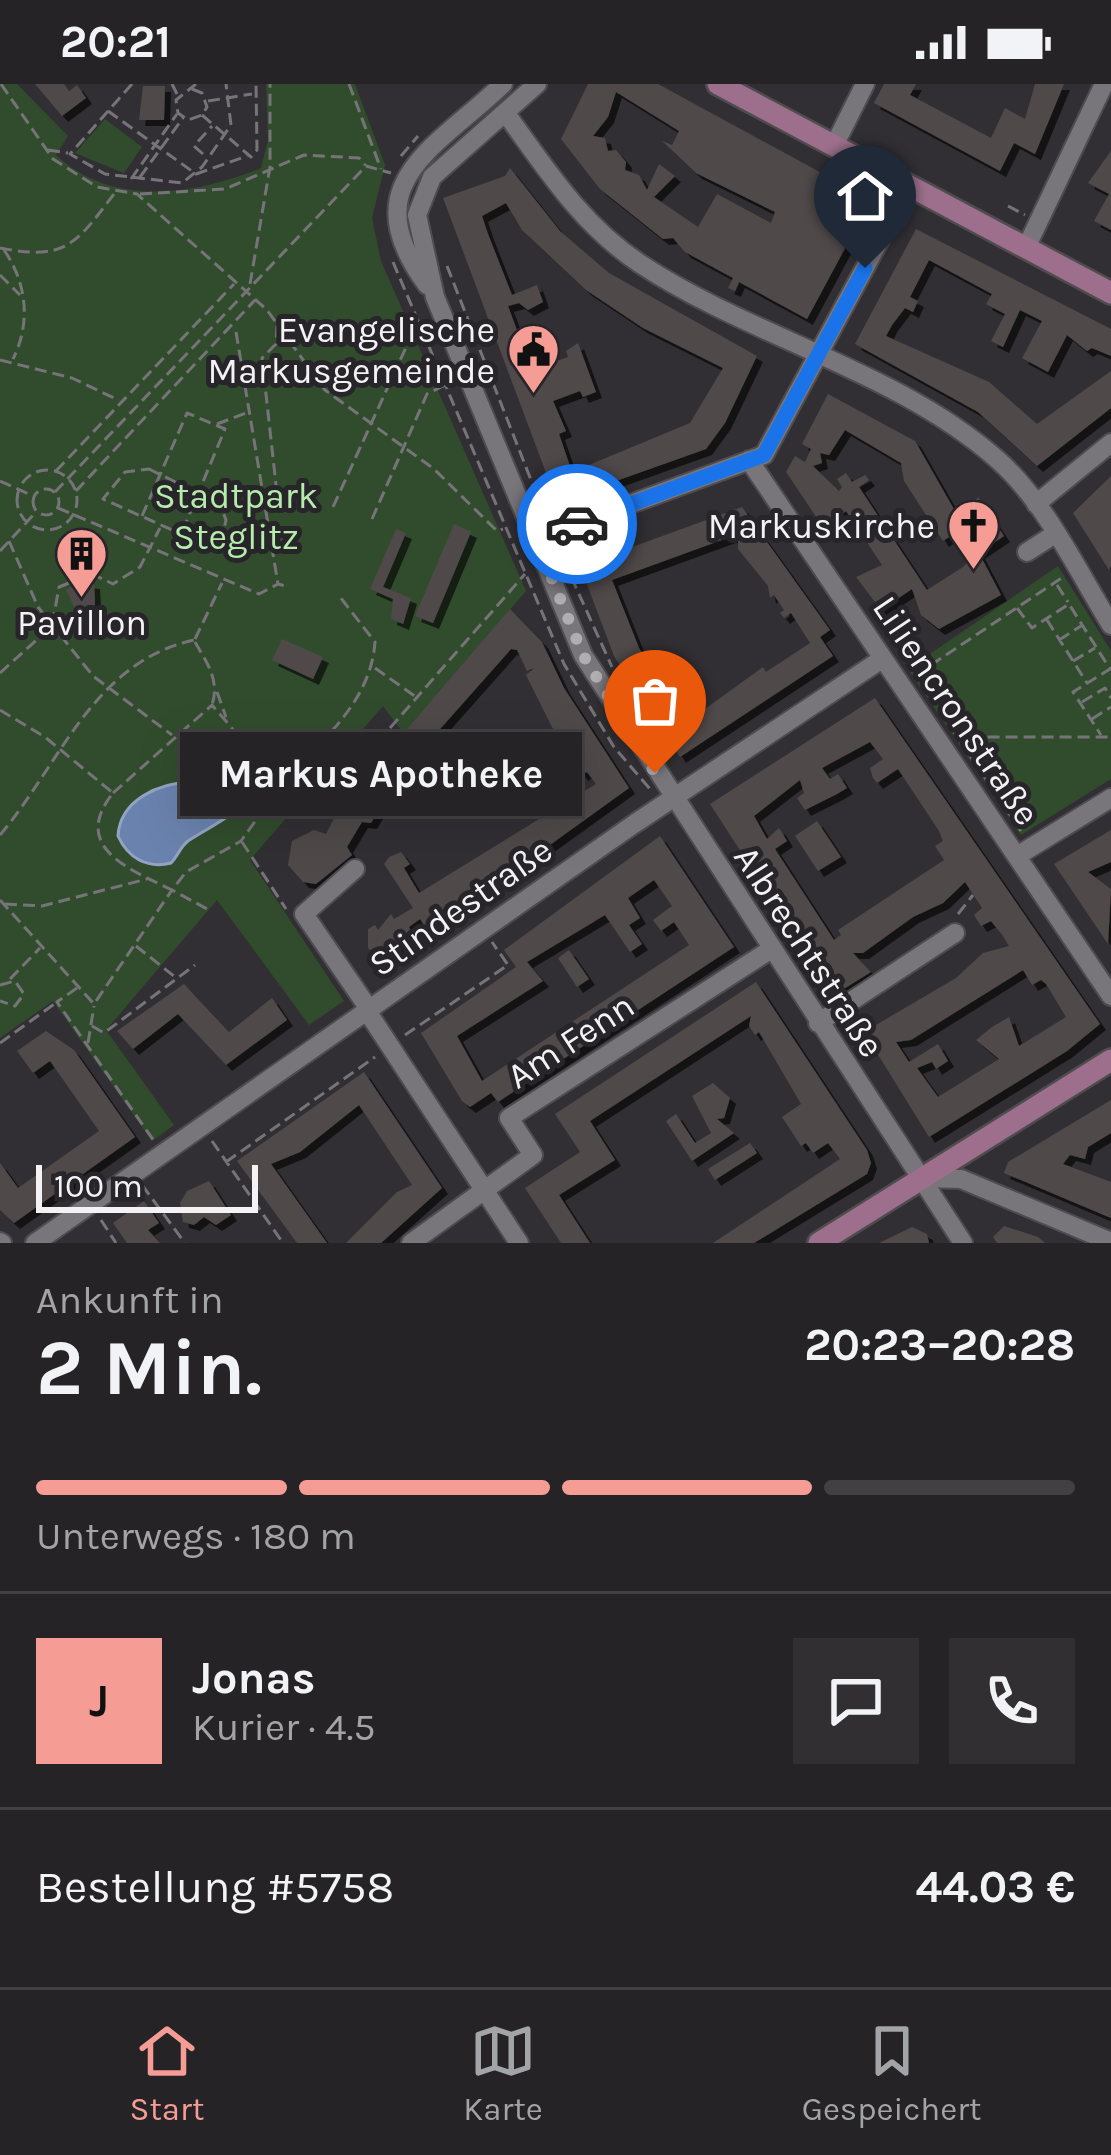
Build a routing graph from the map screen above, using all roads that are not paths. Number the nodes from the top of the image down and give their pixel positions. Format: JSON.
{"nodes":[{"id":1,"x":502,"y":84,"type":"edge"},
{"id":2,"x":537,"y":84,"type":"edge"},
{"id":3,"x":718,"y":84,"type":"edge"},
{"id":4,"x":749,"y":84,"type":"edge"},
{"id":5,"x":865,"y":84,"type":"edge"},
{"id":6,"x":1104,"y":84,"type":"edge"},
{"id":7,"x":507,"y":115,"type":"junction"},
{"id":8,"x":802,"y":128,"type":"junction"},
{"id":9,"x":834,"y":146,"type":"junction"},
{"id":10,"x":909,"y":186,"type":"junction"},
{"id":11,"x":1026,"y":248,"type":"junction"},
{"id":12,"x":1111,"y":293,"type":"edge"},
{"id":13,"x":435,"y":297,"type":"junction"},
{"id":14,"x":817,"y":358,"type":"junction"},
{"id":15,"x":1111,"y":442,"type":"edge"},
{"id":16,"x":749,"y":460,"type":"junction"},
{"id":17,"x":1036,"y":504,"type":"junction"},
{"id":18,"x":1055,"y":534,"type":"junction"},
{"id":19,"x":536,"y":539,"type":"junction"},
{"id":20,"x":1027,"y":552,"type":"dead end"},
{"id":21,"x":1111,"y":625,"type":"edge"},
{"id":22,"x":882,"y":658,"type":"junction"},
{"id":23,"x":1111,"y":797,"type":"edge"},
{"id":24,"x":671,"y":799,"type":"junction"},
{"id":25,"x":1017,"y":856,"type":"junction"},
{"id":26,"x":355,"y":869,"type":"dead end"},
{"id":27,"x":955,"y":933,"type":"dead end"},
{"id":28,"x":770,"y":950,"type":"junction"},
{"id":29,"x":1111,"y":996,"type":"edge"},
{"id":30,"x":368,"y":1010,"type":"junction"},
{"id":31,"x":818,"y":1023,"type":"junction"},
{"id":32,"x":1111,"y":1060,"type":"edge"},
{"id":33,"x":921,"y":1179,"type":"junction"},
{"id":34,"x":483,"y":1188,"type":"junction"},
{"id":35,"x":90,"y":1216,"type":"junction"},
{"id":36,"x":1111,"y":1242,"type":"edge"},
{"id":37,"x":35,"y":1243,"type":"edge"},
{"id":38,"x":69,"y":1243,"type":"edge"},
{"id":39,"x":412,"y":1243,"type":"edge"},
{"id":40,"x":519,"y":1243,"type":"edge"},
{"id":41,"x":820,"y":1243,"type":"edge"},
{"id":42,"x":963,"y":1243,"type":"edge"}],
"edges":[{"from":1,"to":13,"type":"street"},
{"from":2,"to":7,"type":"street"},
{"from":3,"to":8,"type":"main road"},
{"from":4,"to":8,"type":"main road"},
{"from":5,"to":9,"type":"street"},
{"from":6,"to":11,"type":"street"},
{"from":7,"to":13,"type":"street"},
{"from":7,"to":14,"type":"street"},
{"from":8,"to":9,"type":"main road"},
{"from":9,"to":10,"type":"main road"},
{"from":10,"to":11,"type":"main road"},
{"from":10,"to":14,"type":"street"},
{"from":11,"to":12,"type":"main road"},
{"from":13,"to":19,"type":"street","name":"Albrechtstraße"},
{"from":14,"to":16,"type":"street"},
{"from":14,"to":17,"type":"street"},
{"from":15,"to":17,"type":"street"},
{"from":16,"to":19,"type":"street"},
{"from":16,"to":22,"type":"street","name":"Liliencronstraße"},
{"from":17,"to":18,"type":"street"},
{"from":18,"to":20,"type":"street"},
{"from":18,"to":21,"type":"street"},
{"from":19,"to":24,"type":"street","name":"Albrechtstraße"},
{"from":22,"to":24,"type":"street","name":"Stindestraße"},
{"from":22,"to":25,"type":"street","name":"Liliencronstraße"},
{"from":23,"to":25,"type":"street"},
{"from":24,"to":28,"type":"street","name":"Albrechtstraße"},
{"from":24,"to":30,"type":"street","name":"Stindestraße"},
{"from":25,"to":29,"type":"street","name":"Liliencronstraße"},
{"from":26,"to":30,"type":"street"},
{"from":27,"to":31,"type":"street"},
{"from":28,"to":31,"type":"street","name":"Albrechtstraße"},
{"from":28,"to":34,"type":"street","name":"Am Fenn"},
{"from":30,"to":34,"type":"street"},
{"from":30,"to":35,"type":"street","name":"Stindestraße"},
{"from":31,"to":33,"type":"street","name":"Albrechtstraße"},
{"from":32,"to":33,"type":"main road"},
{"from":33,"to":36,"type":"street"},
{"from":33,"to":41,"type":"main road"},
{"from":33,"to":42,"type":"street","name":"Albrechtstraße"},
{"from":34,"to":39,"type":"street","name":"Am Fenn"},
{"from":34,"to":40,"type":"street"},
{"from":35,"to":37,"type":"street","name":"Stindestraße"},
{"from":35,"to":38,"type":"street"}]}
